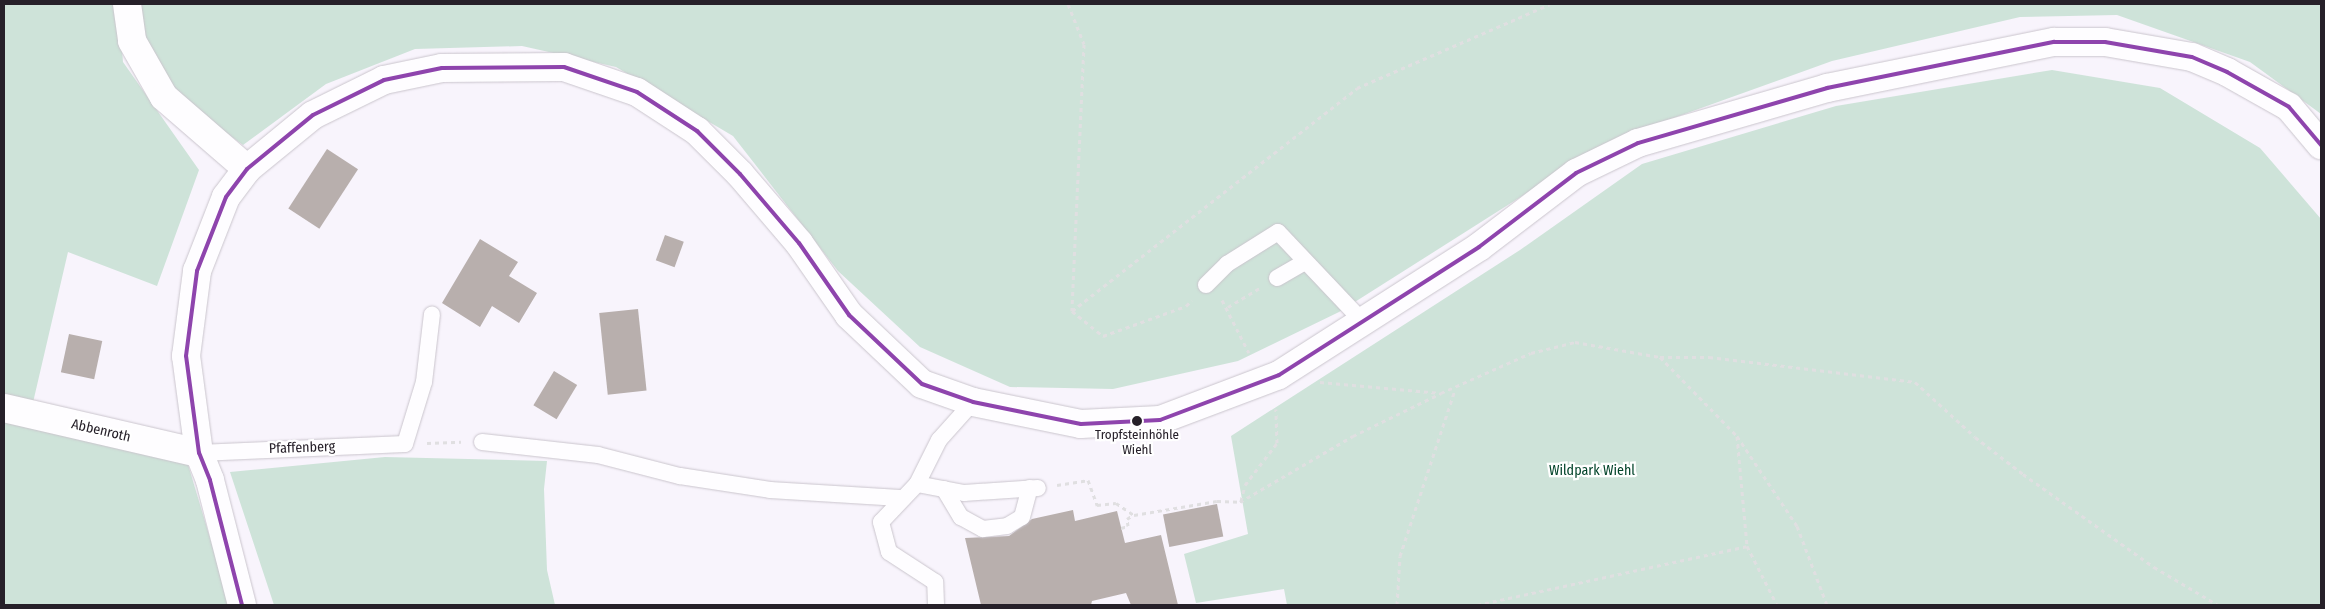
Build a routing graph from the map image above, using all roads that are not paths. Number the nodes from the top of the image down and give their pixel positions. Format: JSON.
{"nodes":[{"id":1,"x":127,"y":4,"type":"edge"},
{"id":2,"x":2321,"y":145,"type":"edge"},
{"id":3,"x":247,"y":170,"type":"junction"},
{"id":4,"x":1305,"y":262,"type":"junction"},
{"id":5,"x":1277,"y":278,"type":"road end"},
{"id":6,"x":1206,"y":285,"type":"road end"},
{"id":7,"x":432,"y":314,"type":"dead end"},
{"id":8,"x":1363,"y":322,"type":"junction"},
{"id":9,"x":973,"y":402,"type":"junction"},
{"id":10,"x":4,"y":408,"type":"edge"},
{"id":11,"x":482,"y":442,"type":"road end"},
{"id":12,"x":199,"y":453,"type":"junction"},
{"id":13,"x":917,"y":484,"type":"junction"},
{"id":14,"x":944,"y":489,"type":"junction"},
{"id":15,"x":900,"y":498,"type":"junction"},
{"id":16,"x":242,"y":605,"type":"edge"},
{"id":17,"x":936,"y":605,"type":"edge"}],
"edges":[{"from":1,"to":3,"type":"main road"},
{"from":2,"to":8,"type":"main road"},
{"from":3,"to":9,"type":"main road"},
{"from":3,"to":12,"type":"main road"},
{"from":4,"to":5,"type":"lane"},
{"from":4,"to":6,"type":"lane"},
{"from":4,"to":8,"type":"lane"},
{"from":7,"to":12,"type":"lane","name":"Pfaffenberg"},
{"from":8,"to":9,"type":"main road"},
{"from":9,"to":13,"type":"lane"},
{"from":10,"to":12,"type":"main road","name":"Abbenroth"},
{"from":11,"to":15,"type":"lane"},
{"from":12,"to":16,"type":"main road"},
{"from":13,"to":14,"type":"lane"},
{"from":13,"to":15,"type":"lane"},
{"from":14,"to":14,"type":"lane"},
{"from":15,"to":17,"type":"lane"}]}
